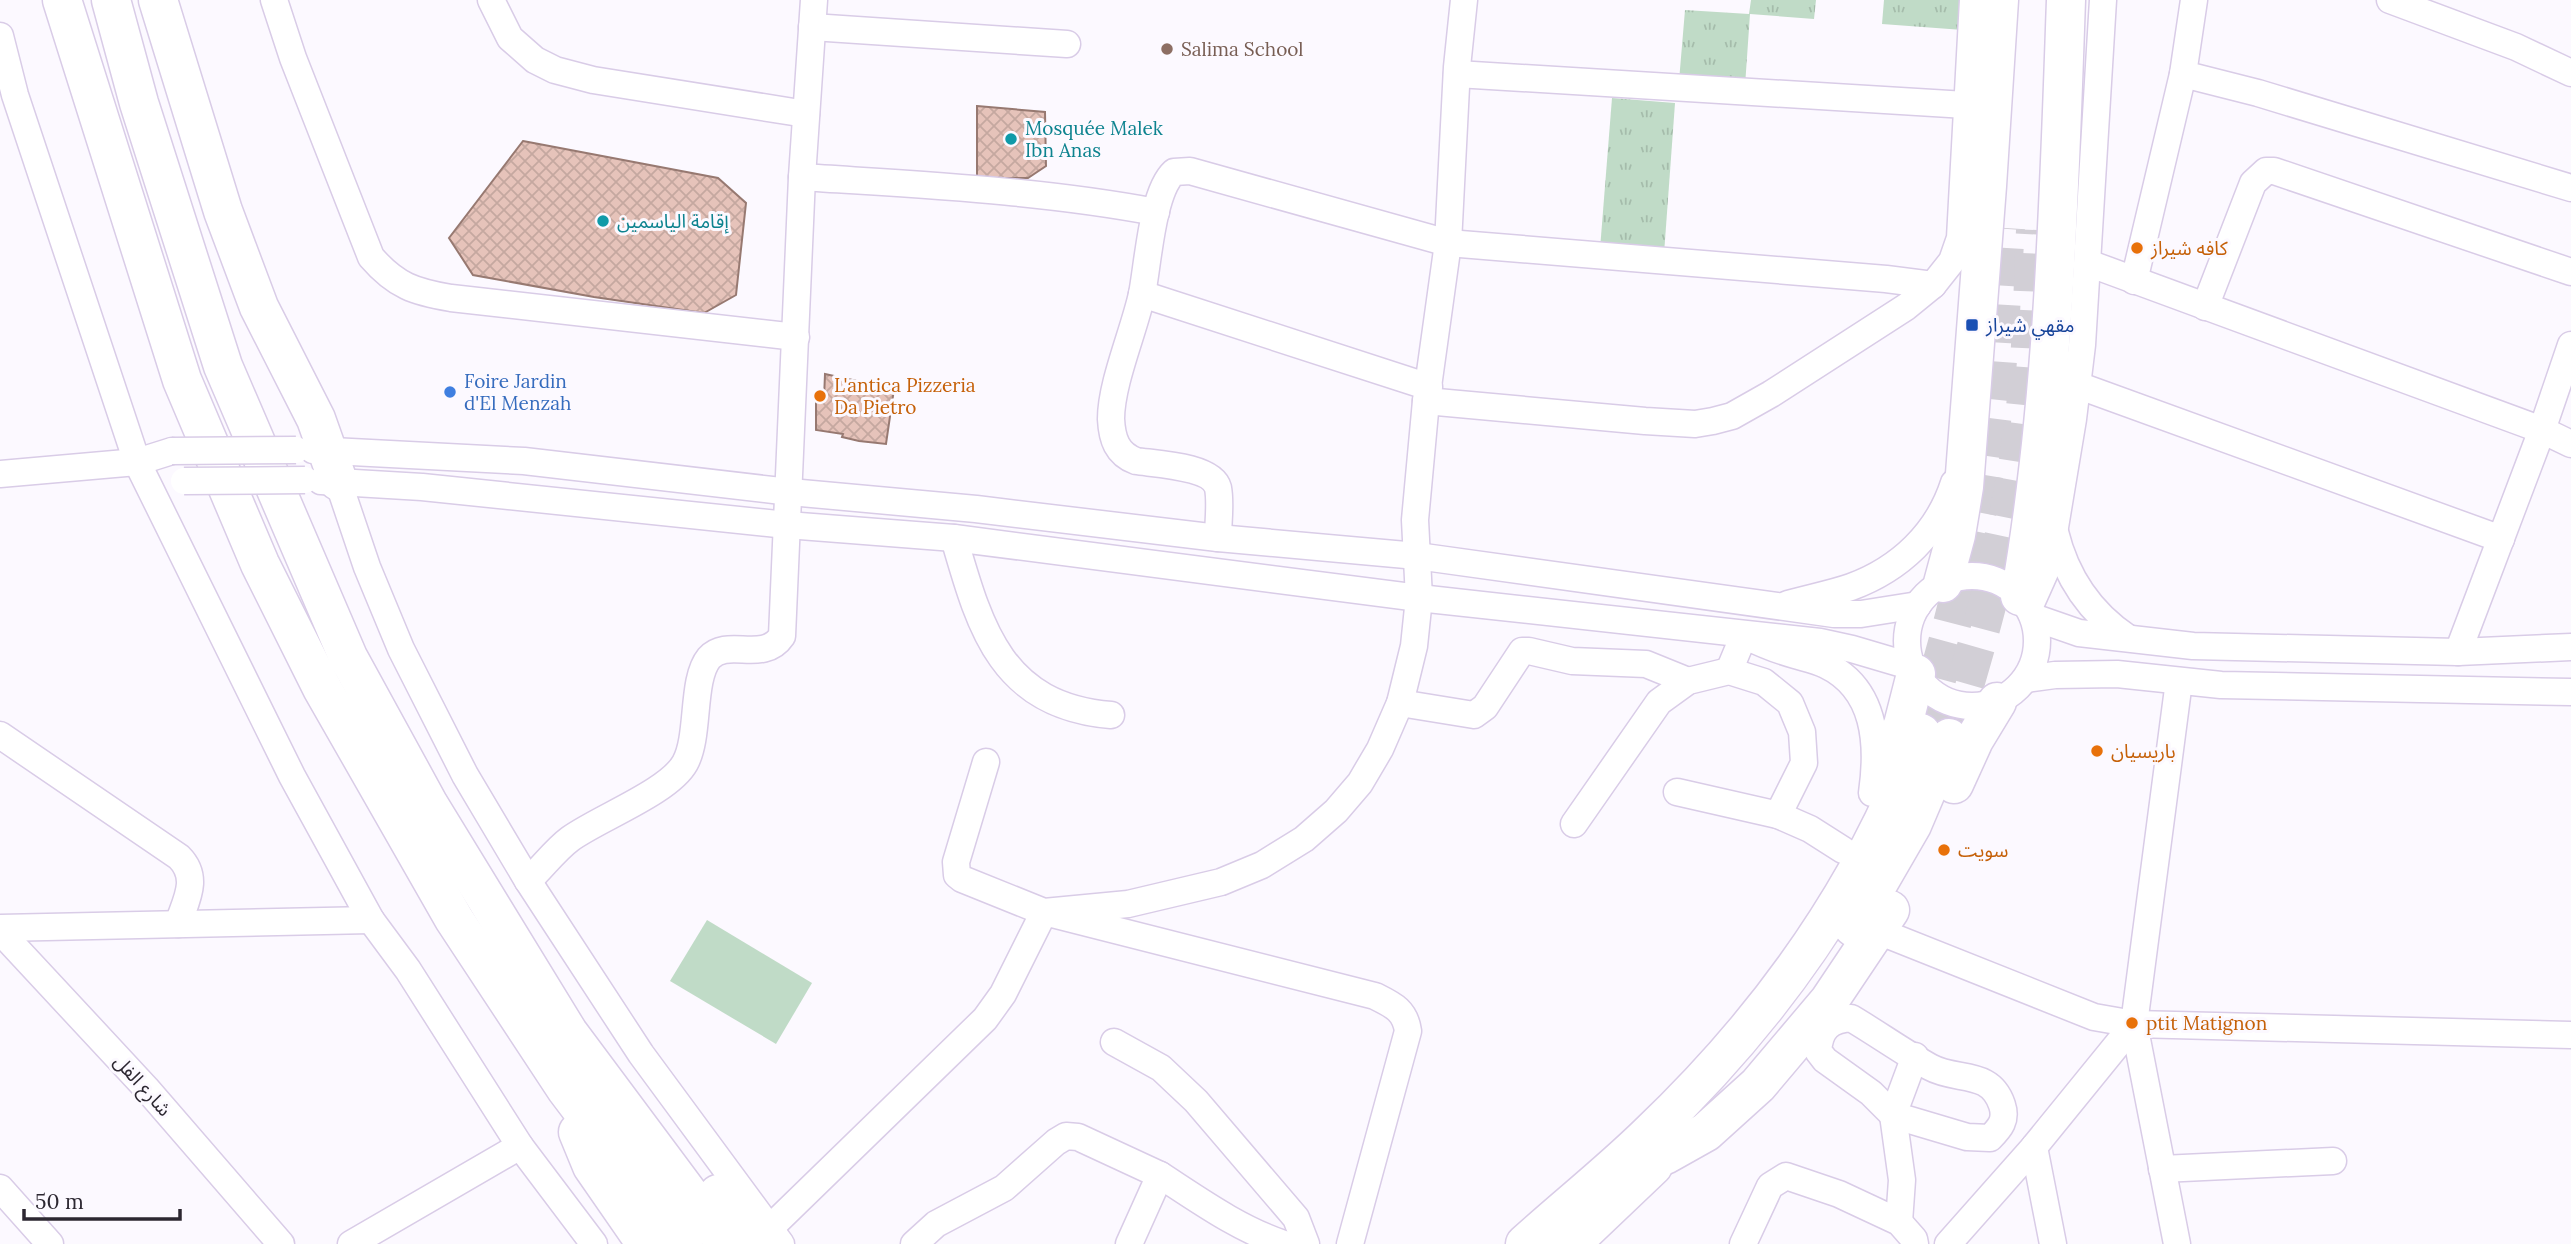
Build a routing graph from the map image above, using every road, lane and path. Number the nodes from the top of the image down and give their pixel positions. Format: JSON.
{"nodes":[{"id":1,"x":62,"y":0,"type":"edge"},
{"id":2,"x":111,"y":0,"type":"edge"},
{"id":3,"x":158,"y":0,"type":"edge"},
{"id":4,"x":274,"y":0,"type":"edge"},
{"id":5,"x":491,"y":0,"type":"edge"},
{"id":6,"x":814,"y":0,"type":"edge"},
{"id":7,"x":1464,"y":0,"type":"edge"},
{"id":8,"x":1973,"y":0,"type":"edge"},
{"id":9,"x":1999,"y":0,"type":"edge"},
{"id":10,"x":2016,"y":0,"type":"edge"},
{"id":11,"x":2043,"y":0,"type":"edge"},
{"id":12,"x":2066,"y":0,"type":"edge"},
{"id":13,"x":2103,"y":0,"type":"edge"},
{"id":14,"x":2194,"y":0,"type":"edge"},
{"id":15,"x":2390,"y":0,"type":"edge"},
{"id":16,"x":812,"y":27,"type":"junction"},
{"id":17,"x":0,"y":36,"type":"edge"},
{"id":18,"x":1067,"y":44,"type":"dead end"},
{"id":19,"x":2571,"y":73,"type":"edge"},
{"id":20,"x":1457,"y":74,"type":"junction"},
{"id":21,"x":2183,"y":75,"type":"junction"},
{"id":22,"x":1966,"y":105,"type":"junction"},
{"id":23,"x":806,"y":114,"type":"junction"},
{"id":24,"x":802,"y":177,"type":"junction"},
{"id":25,"x":2571,"y":188,"type":"edge"},
{"id":26,"x":1156,"y":212,"type":"junction"},
{"id":27,"x":1448,"y":243,"type":"junction"},
{"id":28,"x":2088,"y":263,"type":"junction"},
{"id":29,"x":2571,"y":272,"type":"edge"},
{"id":30,"x":2134,"y":281,"type":"junction"},
{"id":31,"x":1933,"y":285,"type":"junction"},
{"id":32,"x":1142,"y":294,"type":"junction"},
{"id":33,"x":2206,"y":307,"type":"junction"},
{"id":34,"x":796,"y":337,"type":"junction"},
{"id":35,"x":2571,"y":345,"type":"edge"},
{"id":36,"x":2077,"y":385,"type":"junction"},
{"id":37,"x":1427,"y":394,"type":"junction"},
{"id":38,"x":2542,"y":430,"type":"junction"},
{"id":39,"x":1967,"y":442,"type":"junction"},
{"id":40,"x":2571,"y":444,"type":"edge"},
{"id":41,"x":137,"y":462,"type":"junction"},
{"id":42,"x":317,"y":465,"type":"junction"},
{"id":43,"x":0,"y":474,"type":"edge"},
{"id":44,"x":790,"y":492,"type":"junction"},
{"id":45,"x":788,"y":525,"type":"junction"},
{"id":46,"x":2055,"y":530,"type":"junction"},
{"id":47,"x":954,"y":538,"type":"junction"},
{"id":48,"x":1218,"y":538,"type":"junction"},
{"id":49,"x":2501,"y":539,"type":"junction"},
{"id":50,"x":1417,"y":556,"type":"junction"},
{"id":51,"x":1930,"y":594,"type":"junction"},
{"id":52,"x":1419,"y":598,"type":"junction"},
{"id":53,"x":1779,"y":607,"type":"junction"},
{"id":54,"x":2027,"y":607,"type":"junction"},
{"id":55,"x":1744,"y":635,"type":"junction"},
{"id":56,"x":2133,"y":641,"type":"junction"},
{"id":57,"x":2458,"y":652,"type":"junction"},
{"id":58,"x":2570,"y":655,"type":"edge"},
{"id":59,"x":1729,"y":671,"type":"junction"},
{"id":60,"x":1914,"y":671,"type":"junction"},
{"id":61,"x":1688,"y":681,"type":"junction"},
{"id":62,"x":2179,"y":681,"type":"junction"},
{"id":63,"x":2011,"y":691,"type":"junction"},
{"id":64,"x":2571,"y":692,"type":"edge"},
{"id":65,"x":1400,"y":703,"type":"junction"},
{"id":66,"x":1111,"y":715,"type":"dead end"},
{"id":67,"x":0,"y":735,"type":"edge"},
{"id":68,"x":986,"y":762,"type":"dead end"},
{"id":69,"x":1677,"y":792,"type":"dead end"},
{"id":70,"x":1872,"y":793,"type":"junction"},
{"id":71,"x":1778,"y":815,"type":"junction"},
{"id":72,"x":438,"y":820,"type":"junction"},
{"id":73,"x":1574,"y":824,"type":"dead end"},
{"id":74,"x":1843,"y":850,"type":"junction"},
{"id":75,"x":528,"y":881,"type":"junction"},
{"id":76,"x":1044,"y":912,"type":"junction"},
{"id":77,"x":371,"y":920,"type":"junction"},
{"id":78,"x":178,"y":924,"type":"junction"},
{"id":79,"x":0,"y":930,"type":"edge"},
{"id":80,"x":1878,"y":931,"type":"junction"},
{"id":81,"x":2134,"y":1024,"type":"junction"},
{"id":82,"x":2571,"y":1035,"type":"edge"},
{"id":83,"x":1114,"y":1042,"type":"dead end"},
{"id":84,"x":1915,"y":1056,"type":"junction"},
{"id":85,"x":566,"y":1089,"type":"junction"},
{"id":86,"x":1893,"y":1115,"type":"junction"},
{"id":87,"x":520,"y":1146,"type":"junction"},
{"id":88,"x":2034,"y":1147,"type":"junction"},
{"id":89,"x":1665,"y":1155,"type":"junction"},
{"id":90,"x":2333,"y":1161,"type":"dead end"},
{"id":91,"x":2162,"y":1168,"type":"junction"},
{"id":92,"x":1160,"y":1175,"type":"junction"},
{"id":93,"x":0,"y":1188,"type":"edge"},
{"id":94,"x":1580,"y":1194,"type":"junction"},
{"id":95,"x":1620,"y":1195,"type":"junction"},
{"id":96,"x":1899,"y":1222,"type":"junction"},
{"id":97,"x":943,"y":1234,"type":"edge"},
{"id":98,"x":769,"y":1239,"type":"edge"},
{"id":99,"x":50,"y":1244,"type":"edge"},
{"id":100,"x":281,"y":1244,"type":"edge"},
{"id":101,"x":351,"y":1244,"type":"edge"},
{"id":102,"x":594,"y":1244,"type":"edge"},
{"id":103,"x":646,"y":1244,"type":"edge"},
{"id":104,"x":683,"y":1244,"type":"edge"},
{"id":105,"x":726,"y":1244,"type":"edge"},
{"id":106,"x":914,"y":1244,"type":"edge"},
{"id":107,"x":1129,"y":1244,"type":"edge"},
{"id":108,"x":1284,"y":1244,"type":"edge"},
{"id":109,"x":1307,"y":1244,"type":"edge"},
{"id":110,"x":1350,"y":1244,"type":"edge"},
{"id":111,"x":1525,"y":1244,"type":"edge"},
{"id":112,"x":1571,"y":1244,"type":"edge"},
{"id":113,"x":1586,"y":1244,"type":"edge"},
{"id":114,"x":1743,"y":1244,"type":"edge"},
{"id":115,"x":1914,"y":1244,"type":"edge"},
{"id":116,"x":1948,"y":1244,"type":"edge"},
{"id":117,"x":2053,"y":1244,"type":"edge"},
{"id":118,"x":2178,"y":1244,"type":"edge"}],
"edges":[{"from":1,"to":85,"type":"highway"},
{"from":2,"to":72,"type":"highway"},
{"from":3,"to":42,"type":"highway"},
{"from":4,"to":34,"type":"street"},
{"from":5,"to":23,"type":"street"},
{"from":6,"to":16,"type":"street"},
{"from":7,"to":20,"type":"street"},
{"from":8,"to":22,"type":"street"},
{"from":9,"to":39,"type":"highway"},
{"from":10,"to":11,"type":"highway"},
{"from":12,"to":54,"type":"highway"},
{"from":13,"to":28,"type":"street"},
{"from":14,"to":21,"type":"street"},
{"from":15,"to":19,"type":"street"},
{"from":16,"to":18,"type":"street"},
{"from":16,"to":23,"type":"street"},
{"from":17,"to":41,"type":"street"},
{"from":20,"to":22,"type":"street"},
{"from":20,"to":27,"type":"street"},
{"from":21,"to":25,"type":"street"},
{"from":21,"to":30,"type":"street"},
{"from":22,"to":31,"type":"street"},
{"from":23,"to":24,"type":"street"},
{"from":24,"to":26,"type":"street"},
{"from":24,"to":34,"type":"street"},
{"from":26,"to":27,"type":"street"},
{"from":26,"to":32,"type":"street"},
{"from":27,"to":31,"type":"street"},
{"from":27,"to":37,"type":"street"},
{"from":28,"to":30,"type":"street"},
{"from":28,"to":36,"type":"street"},
{"from":29,"to":33,"type":"street"},
{"from":30,"to":33,"type":"street"},
{"from":31,"to":37,"type":"street"},
{"from":32,"to":37,"type":"street"},
{"from":32,"to":48,"type":"street"},
{"from":33,"to":38,"type":"street"},
{"from":34,"to":44,"type":"street"},
{"from":35,"to":38,"type":"street"},
{"from":36,"to":46,"type":"street"},
{"from":36,"to":49,"type":"street"},
{"from":37,"to":50,"type":"street"},
{"from":38,"to":40,"type":"street"},
{"from":38,"to":49,"type":"street"},
{"from":39,"to":51,"type":"highway"},
{"from":39,"to":53,"type":"street"},
{"from":41,"to":42,"type":"street","bridge":true},
{"from":41,"to":42,"type":"street","bridge":true},
{"from":41,"to":43,"type":"street"},
{"from":41,"to":77,"type":"street"},
{"from":42,"to":44,"type":"street"},
{"from":42,"to":45,"type":"street"},
{"from":42,"to":75,"type":"street"},
{"from":44,"to":45,"type":"street"},
{"from":44,"to":48,"type":"street"},
{"from":45,"to":47,"type":"street"},
{"from":45,"to":75,"type":"street"},
{"from":46,"to":54,"type":"street"},
{"from":46,"to":56,"type":"street"},
{"from":47,"to":52,"type":"street"},
{"from":47,"to":66,"type":"street"},
{"from":48,"to":50,"type":"street"},
{"from":49,"to":57,"type":"street"},
{"from":50,"to":52,"type":"street"},
{"from":50,"to":53,"type":"street"},
{"from":51,"to":53,"type":"street"},
{"from":51,"to":54,"type":"street"},
{"from":51,"to":60,"type":"street"},
{"from":52,"to":55,"type":"street"},
{"from":52,"to":65,"type":"street"},
{"from":54,"to":56,"type":"street"},
{"from":54,"to":63,"type":"street"},
{"from":55,"to":59,"type":"street"},
{"from":55,"to":60,"type":"street"},
{"from":55,"to":70,"type":"street"},
{"from":56,"to":57,"type":"street"},
{"from":57,"to":58,"type":"street"},
{"from":59,"to":61,"type":"street"},
{"from":59,"to":71,"type":"street"},
{"from":60,"to":63,"type":"street"},
{"from":60,"to":70,"type":"highway"},
{"from":61,"to":65,"type":"street"},
{"from":61,"to":73,"type":"street"},
{"from":62,"to":63,"type":"street"},
{"from":62,"to":64,"type":"street"},
{"from":62,"to":81,"type":"street"},
{"from":63,"to":80,"type":"highway"},
{"from":65,"to":76,"type":"street"},
{"from":67,"to":78,"type":"street"},
{"from":68,"to":76,"type":"street"},
{"from":69,"to":71,"type":"street"},
{"from":70,"to":74,"type":"highway"},
{"from":71,"to":74,"type":"street"},
{"from":72,"to":98,"type":"highway"},
{"from":72,"to":105,"type":"highway"},
{"from":74,"to":94,"type":"highway"},
{"from":75,"to":98,"type":"street"},
{"from":76,"to":98,"type":"street"},
{"from":76,"to":110,"type":"street"},
{"from":77,"to":78,"type":"street"},
{"from":77,"to":87,"type":"street"},
{"from":78,"to":79,"type":"street"},
{"from":79,"to":100,"type":"street","name":"شارع الفل"},
{"from":80,"to":81,"type":"street"},
{"from":80,"to":89,"type":"highway"},
{"from":81,"to":82,"type":"street"},
{"from":81,"to":88,"type":"street"},
{"from":81,"to":91,"type":"street"},
{"from":83,"to":109,"type":"street"},
{"from":84,"to":86,"type":"street"},
{"from":84,"to":86,"type":"street"},
{"from":84,"to":86,"type":"street"},
{"from":85,"to":103,"type":"highway"},
{"from":85,"to":104,"type":"highway"},
{"from":86,"to":96,"type":"street"},
{"from":87,"to":101,"type":"street"},
{"from":87,"to":102,"type":"street"},
{"from":88,"to":116,"type":"street"},
{"from":88,"to":117,"type":"street"},
{"from":89,"to":94,"type":"highway"},
{"from":89,"to":95,"type":"highway"},
{"from":90,"to":91,"type":"street"},
{"from":91,"to":118,"type":"street"},
{"from":92,"to":97,"type":"street"},
{"from":92,"to":107,"type":"street"},
{"from":92,"to":108,"type":"street"},
{"from":93,"to":99,"type":"street"},
{"from":94,"to":111,"type":"highway"},
{"from":95,"to":112,"type":"highway"},
{"from":95,"to":113,"type":"highway"},
{"from":96,"to":114,"type":"street"},
{"from":96,"to":115,"type":"street"},
{"from":97,"to":106,"type":"street"}]}
